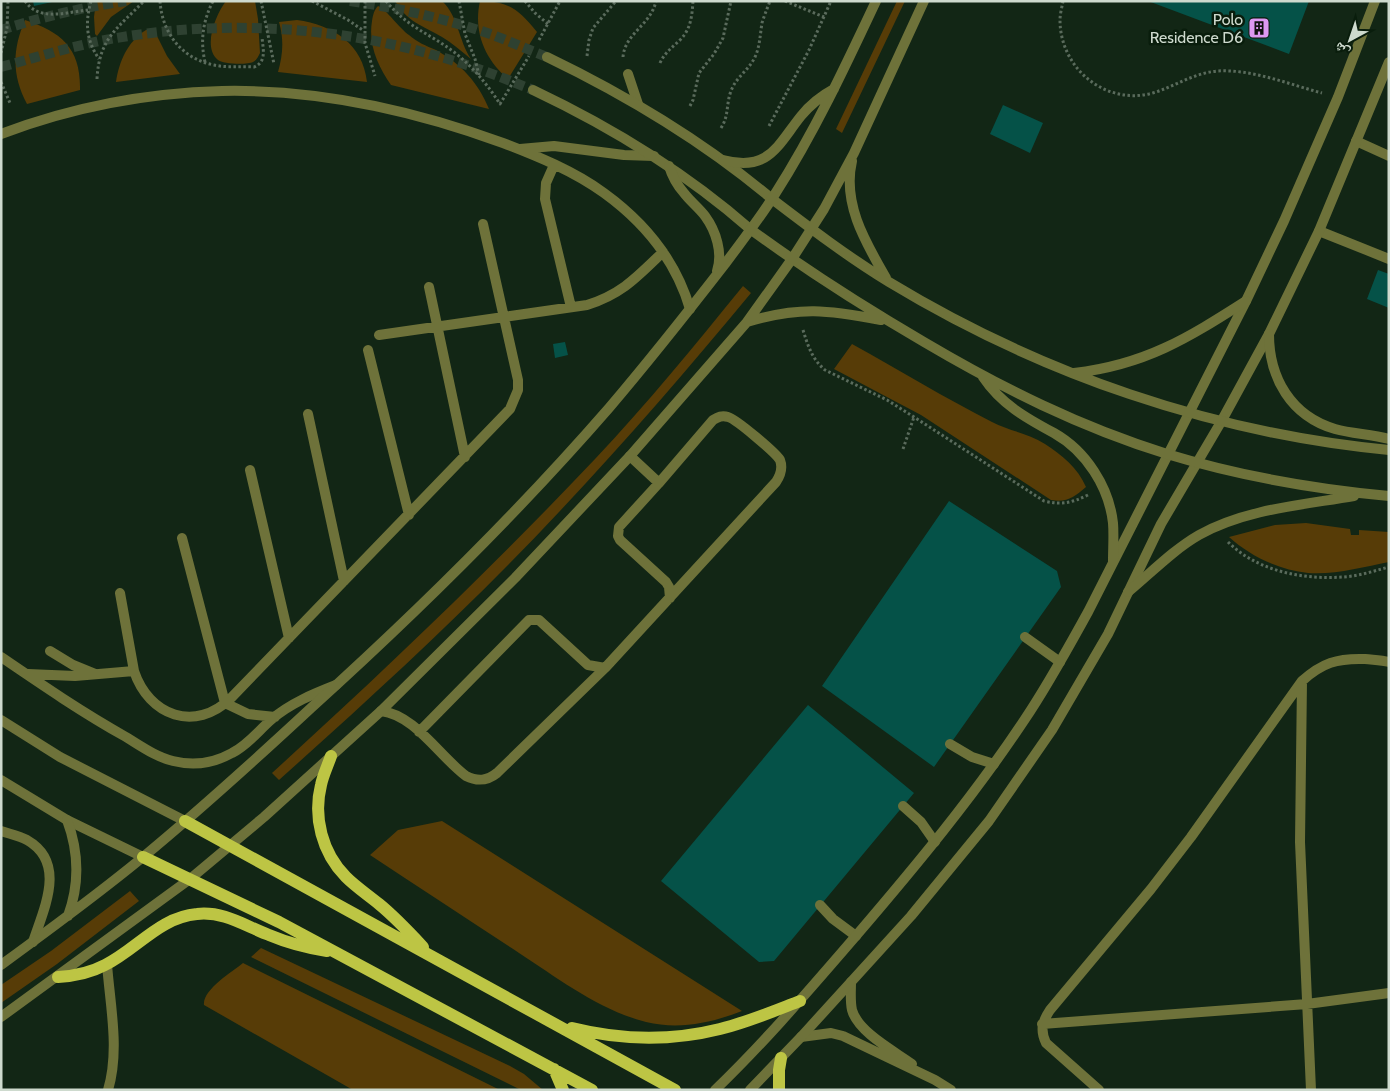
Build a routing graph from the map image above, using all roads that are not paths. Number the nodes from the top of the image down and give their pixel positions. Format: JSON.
{"nodes":[{"id":1,"x":876,"y":1,"type":"edge"},
{"id":2,"x":924,"y":1,"type":"edge"},
{"id":3,"x":1375,"y":1,"type":"edge"},
{"id":4,"x":547,"y":58,"type":"tunnel mouth"},
{"id":5,"x":1388,"y":64,"type":"edge"},
{"id":6,"x":625,"y":69,"type":"road end"},
{"id":7,"x":835,"y":88,"type":"junction"},
{"id":8,"x":533,"y":90,"type":"tunnel mouth"},
{"id":9,"x":638,"y":104,"type":"junction"},
{"id":10,"x":1,"y":134,"type":"edge"},
{"id":11,"x":1356,"y":142,"type":"junction"},
{"id":12,"x":519,"y":150,"type":"junction"},
{"id":13,"x":854,"y":153,"type":"junction"},
{"id":14,"x":654,"y":156,"type":"junction"},
{"id":15,"x":1389,"y":156,"type":"edge"},
{"id":16,"x":723,"y":160,"type":"junction"},
{"id":17,"x":554,"y":165,"type":"junction"},
{"id":18,"x":669,"y":166,"type":"junction"},
{"id":19,"x":772,"y":199,"type":"junction"},
{"id":20,"x":483,"y":224,"type":"dead end"},
{"id":21,"x":750,"y":229,"type":"junction"},
{"id":22,"x":811,"y":229,"type":"junction"},
{"id":23,"x":1319,"y":231,"type":"junction"},
{"id":24,"x":663,"y":252,"type":"junction"},
{"id":25,"x":792,"y":259,"type":"junction"},
{"id":26,"x":1389,"y":259,"type":"edge"},
{"id":27,"x":715,"y":277,"type":"junction"},
{"id":28,"x":888,"y":281,"type":"junction"},
{"id":29,"x":429,"y":287,"type":"dead end"},
{"id":30,"x":1246,"y":300,"type":"junction"},
{"id":31,"x":571,"y":307,"type":"junction"},
{"id":32,"x":690,"y":309,"type":"junction"},
{"id":33,"x":504,"y":317,"type":"junction"},
{"id":34,"x":747,"y":322,"type":"junction"},
{"id":35,"x":889,"y":322,"type":"junction"},
{"id":36,"x":437,"y":327,"type":"junction"},
{"id":37,"x":1269,"y":334,"type":"junction"},
{"id":38,"x":379,"y":335,"type":"dead end"},
{"id":39,"x":368,"y":350,"type":"dead end"},
{"id":40,"x":1071,"y":374,"type":"junction"},
{"id":41,"x":982,"y":376,"type":"junction"},
{"id":42,"x":1188,"y":413,"type":"junction"},
{"id":43,"x":308,"y":414,"type":"dead end"},
{"id":44,"x":1221,"y":422,"type":"junction"},
{"id":45,"x":1389,"y":439,"type":"edge"},
{"id":46,"x":1389,"y":450,"type":"edge"},
{"id":47,"x":1167,"y":454,"type":"junction"},
{"id":48,"x":630,"y":456,"type":"junction"},
{"id":49,"x":465,"y":457,"type":"junction"},
{"id":50,"x":1198,"y":462,"type":"junction"},
{"id":51,"x":250,"y":470,"type":"dead end"},
{"id":52,"x":659,"y":483,"type":"junction"},
{"id":53,"x":1364,"y":494,"type":"junction"},
{"id":54,"x":1389,"y":496,"type":"edge"},
{"id":55,"x":409,"y":515,"type":"junction"},
{"id":56,"x":182,"y":538,"type":"dead end"},
{"id":57,"x":1113,"y":561,"type":"junction"},
{"id":58,"x":344,"y":581,"type":"junction"},
{"id":59,"x":1128,"y":592,"type":"junction"},
{"id":60,"x":120,"y":593,"type":"dead end"},
{"id":61,"x":670,"y":598,"type":"junction"},
{"id":62,"x":1025,"y":637,"type":"dead end"},
{"id":63,"x":289,"y":638,"type":"junction"},
{"id":64,"x":50,"y":651,"type":"dead end"},
{"id":65,"x":1,"y":657,"type":"edge"},
{"id":66,"x":1060,"y":662,"type":"junction"},
{"id":67,"x":1389,"y":662,"type":"edge"},
{"id":68,"x":604,"y":668,"type":"junction"},
{"id":69,"x":134,"y":672,"type":"junction"},
{"id":70,"x":27,"y":674,"type":"junction"},
{"id":71,"x":98,"y":675,"type":"junction"},
{"id":72,"x":1302,"y":681,"type":"junction"},
{"id":73,"x":337,"y":685,"type":"junction"},
{"id":74,"x":225,"y":703,"type":"junction"},
{"id":75,"x":380,"y":711,"type":"junction"},
{"id":76,"x":275,"y":717,"type":"junction"},
{"id":77,"x":1,"y":720,"type":"edge"},
{"id":78,"x":419,"y":732,"type":"junction"},
{"id":79,"x":950,"y":744,"type":"dead end"},
{"id":80,"x":331,"y":756,"type":"junction"},
{"id":81,"x":994,"y":764,"type":"junction"},
{"id":82,"x":1,"y":780,"type":"edge"},
{"id":83,"x":903,"y":806,"type":"dead end"},
{"id":84,"x":67,"y":820,"type":"junction"},
{"id":85,"x":185,"y":821,"type":"junction"},
{"id":86,"x":2,"y":832,"type":"edge"},
{"id":87,"x":935,"y":842,"type":"junction"},
{"id":88,"x":230,"y":846,"type":"junction"},
{"id":89,"x":143,"y":857,"type":"junction"},
{"id":90,"x":190,"y":879,"type":"junction"},
{"id":91,"x":820,"y":905,"type":"dead end"},
{"id":92,"x":68,"y":916,"type":"junction"},
{"id":93,"x":856,"y":936,"type":"junction"},
{"id":94,"x":33,"y":942,"type":"junction"},
{"id":95,"x":337,"y":952,"type":"junction"},
{"id":96,"x":430,"y":955,"type":"junction"},
{"id":97,"x":107,"y":964,"type":"junction"},
{"id":98,"x":1,"y":965,"type":"edge"},
{"id":99,"x":58,"y":977,"type":"junction"},
{"id":100,"x":851,"y":982,"type":"junction"},
{"id":101,"x":1389,"y":993,"type":"edge"},
{"id":102,"x":800,"y":1001,"type":"junction"},
{"id":103,"x":1307,"y":1004,"type":"junction"},
{"id":104,"x":1,"y":1016,"type":"edge"},
{"id":105,"x":554,"y":1024,"type":"junction"},
{"id":106,"x":1042,"y":1024,"type":"junction"},
{"id":107,"x":801,"y":1037,"type":"junction"},
{"id":108,"x":781,"y":1058,"type":"junction"},
{"id":109,"x":554,"y":1069,"type":"junction"},
{"id":110,"x":935,"y":1080,"type":"junction"},
{"id":111,"x":108,"y":1090,"type":"edge"},
{"id":112,"x":564,"y":1090,"type":"edge"},
{"id":113,"x":592,"y":1090,"type":"edge"},
{"id":114,"x":675,"y":1090,"type":"edge"},
{"id":115,"x":715,"y":1090,"type":"edge"},
{"id":116,"x":750,"y":1090,"type":"edge"},
{"id":117,"x":779,"y":1090,"type":"edge"},
{"id":118,"x":951,"y":1090,"type":"edge"},
{"id":119,"x":1099,"y":1090,"type":"edge"},
{"id":120,"x":1311,"y":1090,"type":"edge"}],
"edges":[{"from":1,"to":7,"type":"street"},
{"from":2,"to":13,"type":"street"},
{"from":3,"to":30,"type":"street"},
{"from":4,"to":9,"type":"street"},
{"from":5,"to":11,"type":"street"},
{"from":6,"to":9,"type":"street"},
{"from":7,"to":16,"type":"street"},
{"from":7,"to":19,"type":"street"},
{"from":8,"to":14,"type":"street"},
{"from":9,"to":16,"type":"street"},
{"from":10,"to":12,"type":"street"},
{"from":11,"to":15,"type":"street"},
{"from":11,"to":23,"type":"street"},
{"from":12,"to":14,"type":"street"},
{"from":12,"to":17,"type":"street"},
{"from":13,"to":22,"type":"street"},
{"from":13,"to":28,"type":"street"},
{"from":14,"to":18,"type":"street"},
{"from":16,"to":19,"type":"street"},
{"from":17,"to":24,"type":"street"},
{"from":17,"to":31,"type":"street"},
{"from":18,"to":21,"type":"street"},
{"from":18,"to":27,"type":"street"},
{"from":19,"to":21,"type":"street"},
{"from":19,"to":22,"type":"street"},
{"from":20,"to":33,"type":"street"},
{"from":21,"to":25,"type":"street"},
{"from":21,"to":27,"type":"street"},
{"from":22,"to":25,"type":"street"},
{"from":22,"to":28,"type":"street"},
{"from":23,"to":26,"type":"street"},
{"from":23,"to":37,"type":"street"},
{"from":24,"to":31,"type":"street"},
{"from":24,"to":32,"type":"street"},
{"from":25,"to":34,"type":"street"},
{"from":25,"to":35,"type":"street"},
{"from":27,"to":32,"type":"street"},
{"from":28,"to":40,"type":"street"},
{"from":29,"to":36,"type":"street"},
{"from":30,"to":40,"type":"street"},
{"from":30,"to":42,"type":"street"},
{"from":31,"to":33,"type":"street"},
{"from":32,"to":73,"type":"street"},
{"from":33,"to":36,"type":"street"},
{"from":33,"to":49,"type":"street"},
{"from":34,"to":35,"type":"street"},
{"from":34,"to":48,"type":"street"},
{"from":35,"to":41,"type":"street"},
{"from":36,"to":38,"type":"street"},
{"from":36,"to":49,"type":"street"},
{"from":37,"to":44,"type":"street"},
{"from":37,"to":45,"type":"street"},
{"from":39,"to":55,"type":"street"},
{"from":40,"to":42,"type":"street"},
{"from":41,"to":47,"type":"street"},
{"from":41,"to":57,"type":"street"},
{"from":42,"to":44,"type":"street"},
{"from":42,"to":47,"type":"street"},
{"from":43,"to":58,"type":"street"},
{"from":44,"to":46,"type":"street"},
{"from":44,"to":50,"type":"street"},
{"from":47,"to":50,"type":"street"},
{"from":47,"to":57,"type":"street"},
{"from":48,"to":52,"type":"street"},
{"from":48,"to":75,"type":"street"},
{"from":49,"to":55,"type":"street"},
{"from":50,"to":53,"type":"street"},
{"from":50,"to":59,"type":"street"},
{"from":51,"to":63,"type":"street"},
{"from":52,"to":61,"type":"street"},
{"from":52,"to":61,"type":"street"},
{"from":53,"to":54,"type":"street"},
{"from":53,"to":59,"type":"street"},
{"from":55,"to":58,"type":"street"},
{"from":56,"to":74,"type":"street"},
{"from":57,"to":66,"type":"street"},
{"from":58,"to":63,"type":"street"},
{"from":59,"to":100,"type":"street"},
{"from":60,"to":69,"type":"street"},
{"from":61,"to":68,"type":"street"},
{"from":62,"to":66,"type":"street"},
{"from":63,"to":74,"type":"street"},
{"from":64,"to":71,"type":"street"},
{"from":65,"to":70,"type":"street"},
{"from":66,"to":81,"type":"street"},
{"from":67,"to":72,"type":"street"},
{"from":68,"to":78,"type":"street"},
{"from":68,"to":78,"type":"street"},
{"from":69,"to":71,"type":"street"},
{"from":69,"to":74,"type":"street"},
{"from":70,"to":71,"type":"street"},
{"from":70,"to":76,"type":"street"},
{"from":72,"to":103,"type":"street"},
{"from":72,"to":106,"type":"street"},
{"from":73,"to":76,"type":"street"},
{"from":73,"to":85,"type":"street"},
{"from":74,"to":76,"type":"street"},
{"from":75,"to":78,"type":"street"},
{"from":75,"to":80,"type":"street"},
{"from":77,"to":85,"type":"street"},
{"from":79,"to":81,"type":"street"},
{"from":80,"to":88,"type":"street"},
{"from":80,"to":96,"type":"main road"},
{"from":81,"to":87,"type":"street"},
{"from":82,"to":84,"type":"street"},
{"from":83,"to":87,"type":"street"},
{"from":84,"to":89,"type":"street"},
{"from":84,"to":92,"type":"street"},
{"from":85,"to":88,"type":"main road"},
{"from":85,"to":89,"type":"street"},
{"from":86,"to":94,"type":"street"},
{"from":87,"to":93,"type":"street"},
{"from":88,"to":90,"type":"street"},
{"from":88,"to":96,"type":"main road"},
{"from":89,"to":90,"type":"main road"},
{"from":89,"to":92,"type":"street"},
{"from":90,"to":95,"type":"main road"},
{"from":90,"to":99,"type":"street"},
{"from":91,"to":93,"type":"street"},
{"from":92,"to":94,"type":"street"},
{"from":93,"to":102,"type":"street"},
{"from":94,"to":98,"type":"street"},
{"from":95,"to":97,"type":"main road"},
{"from":95,"to":109,"type":"main road"},
{"from":96,"to":105,"type":"main road"},
{"from":97,"to":99,"type":"main road"},
{"from":97,"to":111,"type":"street"},
{"from":99,"to":104,"type":"street"},
{"from":100,"to":107,"type":"street"},
{"from":100,"to":110,"type":"street"},
{"from":101,"to":103,"type":"street"},
{"from":102,"to":105,"type":"main road"},
{"from":102,"to":115,"type":"street"},
{"from":103,"to":106,"type":"street"},
{"from":103,"to":120,"type":"street"},
{"from":105,"to":114,"type":"main road"},
{"from":106,"to":119,"type":"street"},
{"from":107,"to":108,"type":"street"},
{"from":107,"to":110,"type":"street"},
{"from":108,"to":116,"type":"street"},
{"from":108,"to":117,"type":"main road"},
{"from":109,"to":112,"type":"main road"},
{"from":109,"to":113,"type":"main road"},
{"from":110,"to":118,"type":"street"}]}
